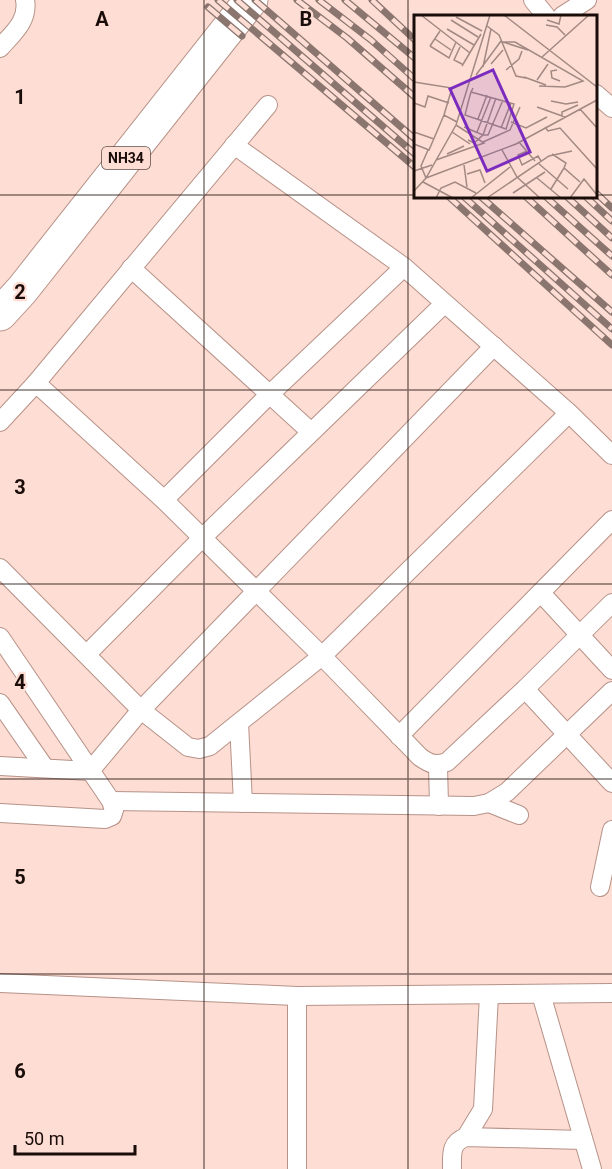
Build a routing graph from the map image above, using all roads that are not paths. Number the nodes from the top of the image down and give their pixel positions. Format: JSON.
{"nodes":[{"id":1,"x":25,"y":0,"type":"edge"},
{"id":2,"x":251,"y":0,"type":"edge"},
{"id":3,"x":533,"y":0,"type":"edge"},
{"id":4,"x":587,"y":0,"type":"edge"},
{"id":5,"x":545,"y":15,"type":"edge"},
{"id":6,"x":564,"y":15,"type":"edge"},
{"id":7,"x":0,"y":48,"type":"edge"},
{"id":8,"x":597,"y":95,"type":"edge"},
{"id":9,"x":268,"y":105,"type":"dead end"},
{"id":10,"x":612,"y":108,"type":"edge"},
{"id":11,"x":234,"y":145,"type":"junction"},
{"id":12,"x":404,"y":267,"type":"junction"},
{"id":13,"x":131,"y":268,"type":"junction"},
{"id":14,"x":444,"y":304,"type":"junction"},
{"id":15,"x":0,"y":314,"type":"edge"},
{"id":16,"x":494,"y":346,"type":"junction"},
{"id":17,"x":36,"y":383,"type":"junction"},
{"id":18,"x":269,"y":395,"type":"junction"},
{"id":19,"x":569,"y":413,"type":"junction"},
{"id":20,"x":0,"y":422,"type":"edge"},
{"id":21,"x":311,"y":432,"type":"junction"},
{"id":22,"x":612,"y":455,"type":"edge"},
{"id":23,"x":164,"y":500,"type":"junction"},
{"id":24,"x":612,"y":520,"type":"edge"},
{"id":25,"x":202,"y":538,"type":"junction"},
{"id":26,"x":0,"y":568,"type":"edge"},
{"id":27,"x":256,"y":591,"type":"junction"},
{"id":28,"x":541,"y":593,"type":"junction"},
{"id":29,"x":612,"y":603,"type":"edge"},
{"id":30,"x":580,"y":635,"type":"junction"},
{"id":31,"x":0,"y":637,"type":"edge"},
{"id":32,"x":87,"y":654,"type":"junction"},
{"id":33,"x":322,"y":656,"type":"junction"},
{"id":34,"x":612,"y":670,"type":"edge"},
{"id":35,"x":525,"y":689,"type":"junction"},
{"id":36,"x":612,"y":691,"type":"edge"},
{"id":37,"x":0,"y":704,"type":"edge"},
{"id":38,"x":141,"y":710,"type":"junction"},
{"id":39,"x":239,"y":723,"type":"junction"},
{"id":40,"x":566,"y":733,"type":"junction"},
{"id":41,"x":399,"y":736,"type":"junction"},
{"id":42,"x":438,"y":765,"type":"junction"},
{"id":43,"x":0,"y":766,"type":"edge"},
{"id":44,"x":45,"y":768,"type":"junction"},
{"id":45,"x":90,"y":771,"type":"junction"},
{"id":46,"x":612,"y":783,"type":"edge"},
{"id":47,"x":111,"y":801,"type":"junction"},
{"id":48,"x":243,"y":803,"type":"junction"},
{"id":49,"x":489,"y":803,"type":"junction"},
{"id":50,"x":439,"y":806,"type":"junction"},
{"id":51,"x":0,"y":813,"type":"edge"},
{"id":52,"x":519,"y":815,"type":"dead end"},
{"id":53,"x":612,"y":830,"type":"edge"},
{"id":54,"x":600,"y":887,"type":"dead end"},
{"id":55,"x":0,"y":983,"type":"edge"},
{"id":56,"x":612,"y":993,"type":"edge"},
{"id":57,"x":489,"y":994,"type":"junction"},
{"id":58,"x":541,"y":994,"type":"junction"},
{"id":59,"x":297,"y":996,"type":"junction"},
{"id":60,"x":466,"y":1137,"type":"junction"},
{"id":61,"x":583,"y":1140,"type":"junction"},
{"id":62,"x":297,"y":1169,"type":"edge"},
{"id":63,"x":452,"y":1169,"type":"edge"},
{"id":64,"x":592,"y":1169,"type":"edge"}],
"edges":[{"from":1,"to":7,"type":"street"},
{"from":2,"to":15,"type":"highway","number":"NH34"},
{"from":3,"to":5,"type":"street"},
{"from":4,"to":6,"type":"street"},
{"from":8,"to":10,"type":"street"},
{"from":9,"to":11,"type":"street"},
{"from":11,"to":12,"type":"street"},
{"from":11,"to":13,"type":"street"},
{"from":12,"to":14,"type":"street"},
{"from":12,"to":18,"type":"street"},
{"from":13,"to":17,"type":"street"},
{"from":13,"to":18,"type":"street"},
{"from":14,"to":16,"type":"street"},
{"from":14,"to":21,"type":"street"},
{"from":16,"to":19,"type":"street"},
{"from":16,"to":27,"type":"street"},
{"from":17,"to":20,"type":"street"},
{"from":17,"to":23,"type":"street"},
{"from":18,"to":21,"type":"street"},
{"from":18,"to":23,"type":"street"},
{"from":19,"to":22,"type":"street"},
{"from":19,"to":33,"type":"street"},
{"from":21,"to":25,"type":"street"},
{"from":23,"to":25,"type":"street"},
{"from":24,"to":28,"type":"street"},
{"from":25,"to":27,"type":"street"},
{"from":25,"to":32,"type":"street"},
{"from":26,"to":32,"type":"street"},
{"from":27,"to":33,"type":"street"},
{"from":27,"to":38,"type":"street"},
{"from":28,"to":30,"type":"street"},
{"from":28,"to":41,"type":"street"},
{"from":29,"to":30,"type":"street"},
{"from":30,"to":34,"type":"street"},
{"from":30,"to":35,"type":"street"},
{"from":31,"to":45,"type":"street"},
{"from":32,"to":38,"type":"street"},
{"from":33,"to":39,"type":"street"},
{"from":33,"to":41,"type":"street"},
{"from":35,"to":40,"type":"street"},
{"from":35,"to":42,"type":"street"},
{"from":36,"to":40,"type":"street"},
{"from":37,"to":44,"type":"street"},
{"from":38,"to":39,"type":"street"},
{"from":38,"to":45,"type":"street"},
{"from":39,"to":48,"type":"street"},
{"from":40,"to":46,"type":"street"},
{"from":40,"to":49,"type":"street"},
{"from":41,"to":42,"type":"street"},
{"from":42,"to":50,"type":"street"},
{"from":43,"to":44,"type":"street"},
{"from":44,"to":45,"type":"street"},
{"from":45,"to":47,"type":"street"},
{"from":47,"to":48,"type":"street"},
{"from":47,"to":51,"type":"street"},
{"from":48,"to":50,"type":"street"},
{"from":49,"to":50,"type":"street"},
{"from":49,"to":52,"type":"street"},
{"from":53,"to":54,"type":"street"},
{"from":55,"to":59,"type":"street"},
{"from":56,"to":58,"type":"street"},
{"from":57,"to":58,"type":"street"},
{"from":57,"to":59,"type":"street"},
{"from":57,"to":60,"type":"street"},
{"from":58,"to":61,"type":"street"},
{"from":59,"to":62,"type":"street"},
{"from":60,"to":61,"type":"street"},
{"from":60,"to":63,"type":"street"},
{"from":61,"to":64,"type":"street"}]}
